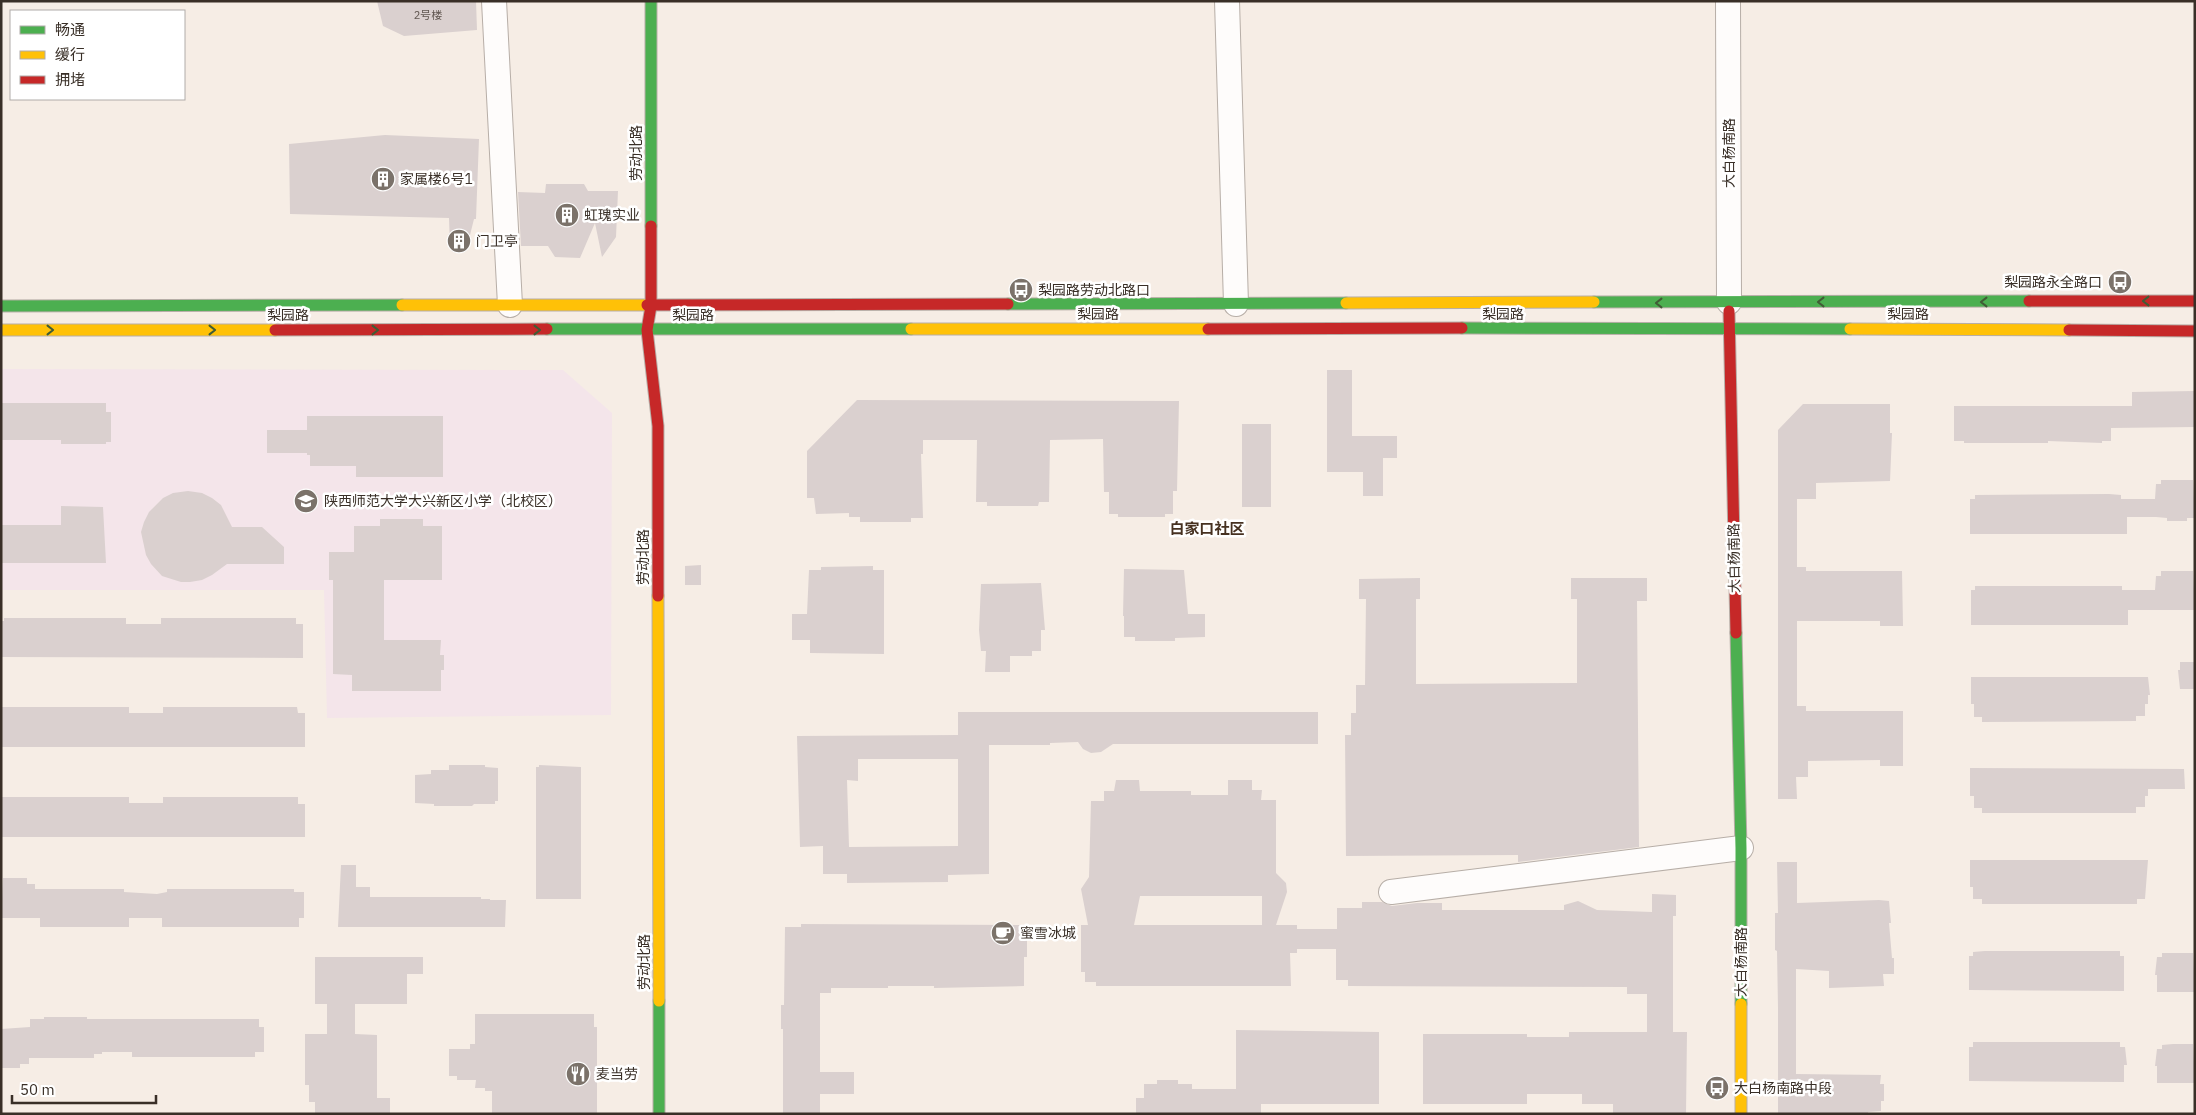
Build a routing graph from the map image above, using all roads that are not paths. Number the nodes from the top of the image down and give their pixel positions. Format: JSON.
{"nodes":[{"id":1,"x":494,"y":1,"type":"edge"},
{"id":2,"x":651,"y":1,"type":"edge"},
{"id":3,"x":1226,"y":1,"type":"edge"},
{"id":4,"x":1728,"y":1,"type":"edge"},
{"id":5,"x":2195,"y":301,"type":"edge"},
{"id":6,"x":1729,"y":302,"type":"junction"},
{"id":7,"x":1236,"y":304,"type":"junction"},
{"id":8,"x":510,"y":305,"type":"junction"},
{"id":9,"x":1,"y":306,"type":"edge"},
{"id":10,"x":651,"y":306,"type":"junction"},
{"id":11,"x":1729,"y":328,"type":"junction"},
{"id":12,"x":1,"y":330,"type":"edge"},
{"id":13,"x":647,"y":330,"type":"junction"},
{"id":14,"x":2195,"y":331,"type":"edge"},
{"id":15,"x":1741,"y":848,"type":"junction"},
{"id":16,"x":1391,"y":892,"type":"dead end"},
{"id":17,"x":659,"y":1114,"type":"edge"},
{"id":18,"x":1741,"y":1114,"type":"edge"}],
"edges":[{"from":1,"to":8,"type":"street"},
{"from":2,"to":10,"type":"main road","name":"劳动北路"},
{"from":3,"to":7,"type":"street"},
{"from":4,"to":6,"type":"street","name":"大白杨南路"},
{"from":5,"to":6,"type":"main road","name":"梨园路","one_way":true},
{"from":6,"to":7,"type":"main road","name":"梨园路","one_way":true},
{"from":6,"to":11,"type":"main road","name":"大白杨南路"},
{"from":7,"to":10,"type":"main road","name":"梨园路"},
{"from":8,"to":9,"type":"main road","name":"梨园路"},
{"from":8,"to":10,"type":"main road","name":"梨园路"},
{"from":10,"to":13,"type":"main road","name":"劳动北路"},
{"from":11,"to":13,"type":"main road","name":"梨园路"},
{"from":11,"to":14,"type":"main road","name":"梨园路"},
{"from":11,"to":15,"type":"main road","name":"大白杨南路"},
{"from":12,"to":13,"type":"main road","name":"梨园路","one_way":true},
{"from":13,"to":17,"type":"main road","name":"劳动北路"},
{"from":15,"to":16,"type":"street"},
{"from":15,"to":18,"type":"main road","name":"大白杨南路"}]}
